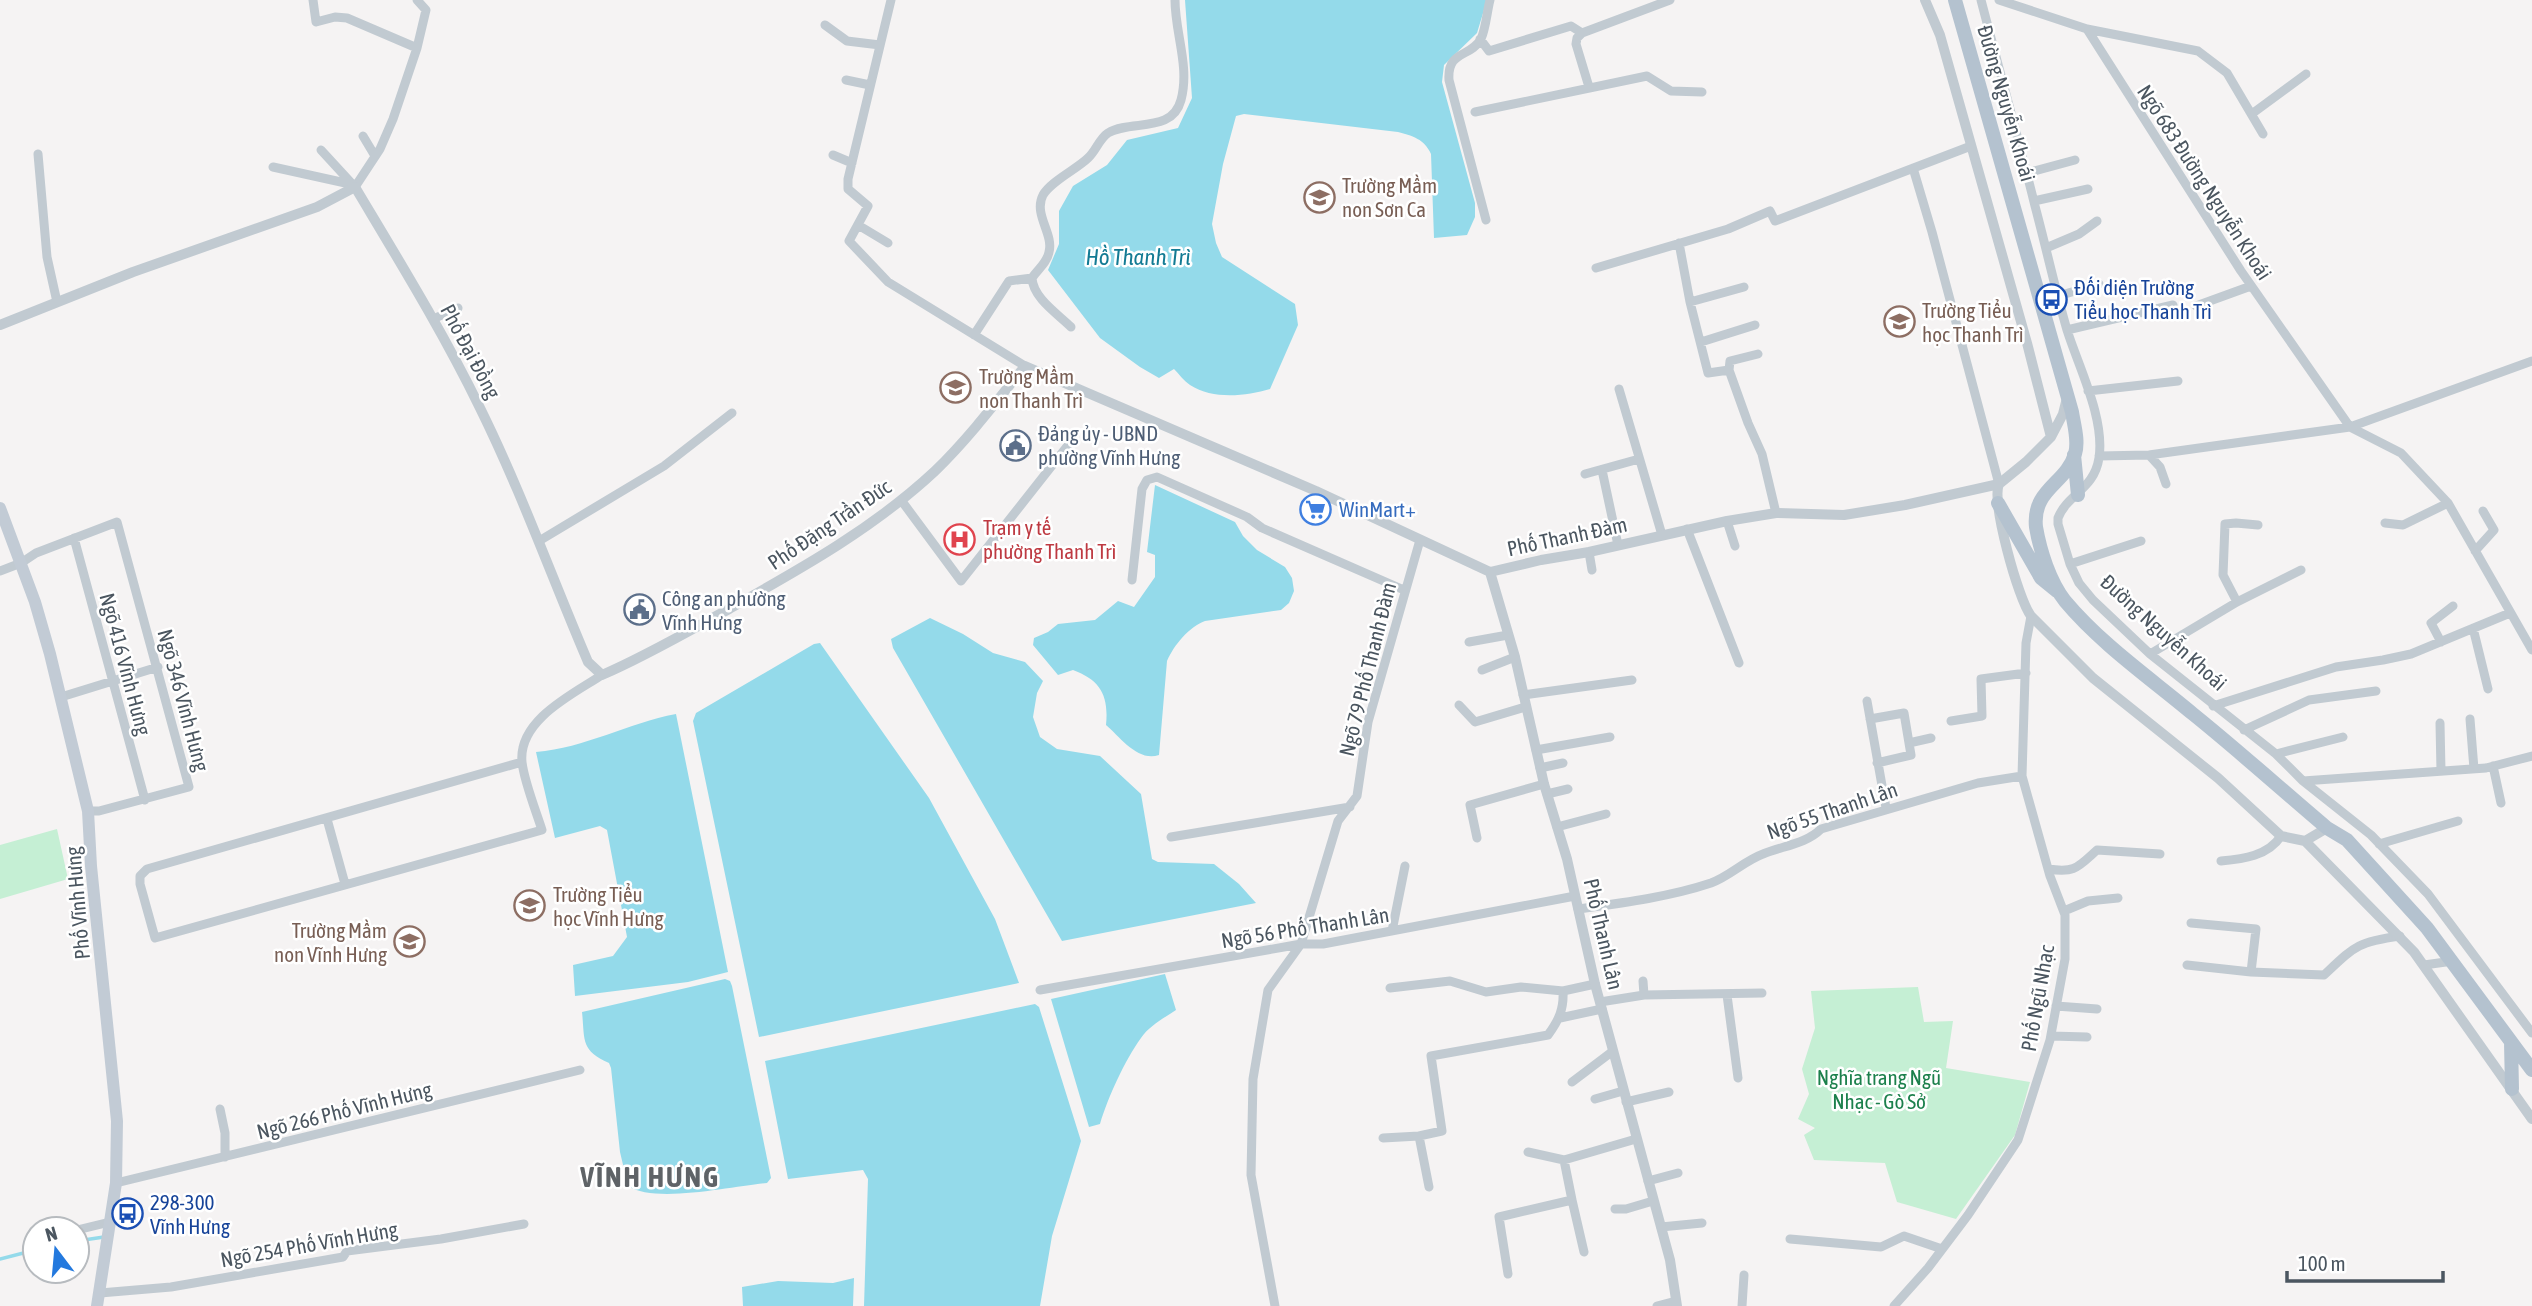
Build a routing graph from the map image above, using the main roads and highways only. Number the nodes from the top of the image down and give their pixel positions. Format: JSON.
{"nodes":[{"id":1,"x":1955,"y":0,"type":"edge"},
{"id":2,"x":2074,"y":455,"type":"junction"},
{"id":3,"x":2078,"y":495,"type":"road end"},
{"id":4,"x":1998,"y":503,"type":"road end"},
{"id":5,"x":0,"y":508,"type":"edge"},
{"id":6,"x":2059,"y":592,"type":"junction"},
{"id":7,"x":2511,"y":1042,"type":"junction"},
{"id":8,"x":2532,"y":1070,"type":"edge"},
{"id":9,"x":2512,"y":1089,"type":"road end"},
{"id":10,"x":99,"y":1299,"type":"edge"}],
"edges":[{"from":1,"to":2,"type":"main road","name":"Đường Nguyễn Khoái"},
{"from":2,"to":3,"type":"main road"},
{"from":2,"to":6,"type":"main road","name":"Đường Nguyễn Khoái"},
{"from":4,"to":6,"type":"main road"},
{"from":5,"to":10,"type":"main road","name":"Phố Vĩnh Hưng"},
{"from":6,"to":7,"type":"main road","name":"Đường Nguyễn Khoái"},
{"from":7,"to":8,"type":"main road","name":"Đường Nguyễn Khoái"},
{"from":7,"to":9,"type":"main road"}]}
